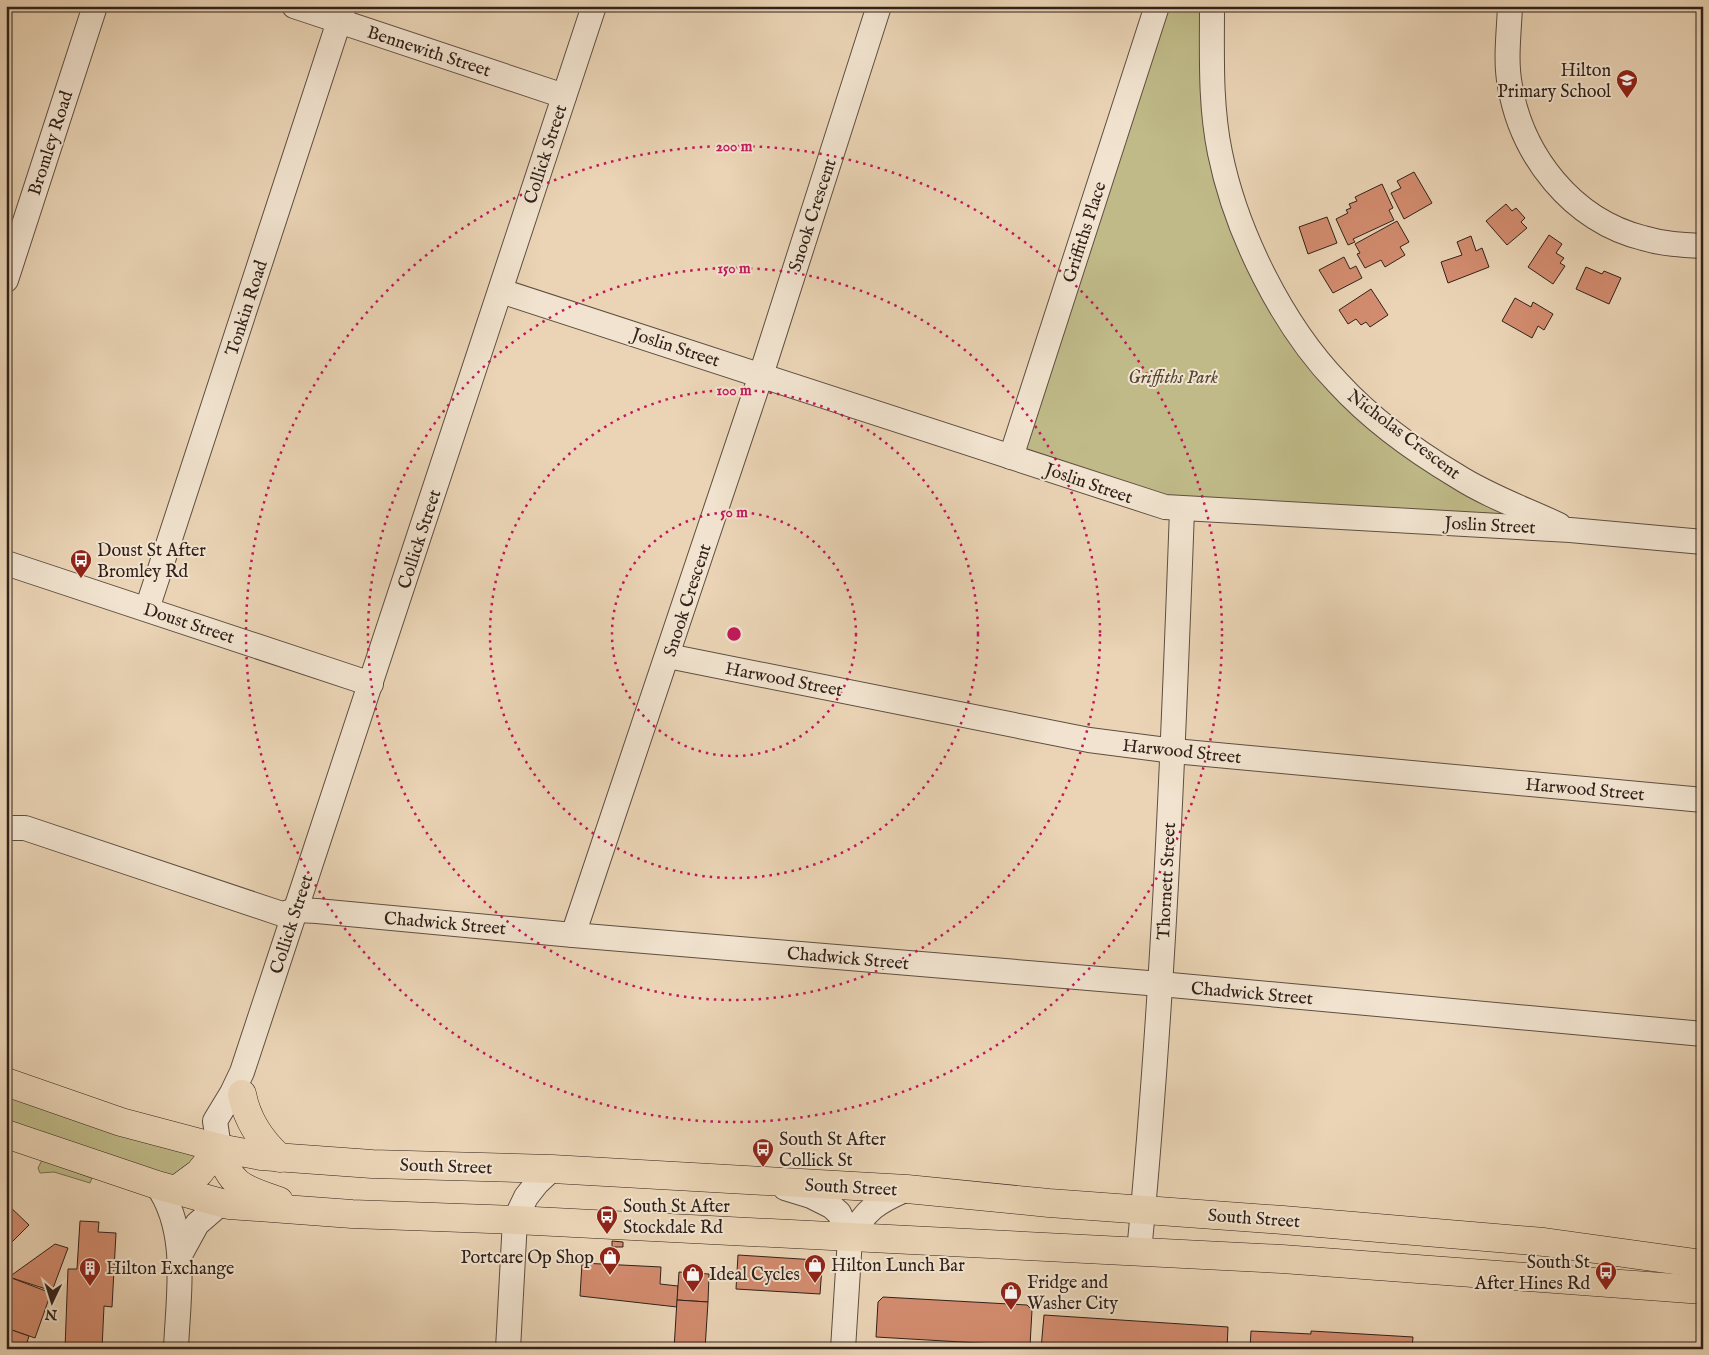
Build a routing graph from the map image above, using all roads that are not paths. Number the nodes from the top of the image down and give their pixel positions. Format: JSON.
{"nodes":[{"id":1,"x":95,"y":6,"type":"edge"},
{"id":2,"x":294,"y":6,"type":"edge"},
{"id":3,"x":594,"y":6,"type":"edge"},
{"id":4,"x":880,"y":6,"type":"edge"},
{"id":5,"x":1157,"y":6,"type":"edge"},
{"id":6,"x":1212,"y":6,"type":"edge"},
{"id":7,"x":1510,"y":6,"type":"edge"},
{"id":8,"x":342,"y":14,"type":"edge"},
{"id":9,"x":564,"y":96,"type":"junction"},
{"id":10,"x":1703,"y":246,"type":"edge"},
{"id":11,"x":6,"y":280,"type":"edge"},
{"id":12,"x":501,"y":291,"type":"junction"},
{"id":13,"x":761,"y":375,"type":"junction"},
{"id":14,"x":1011,"y":457,"type":"junction"},
{"id":15,"x":1182,"y":510,"type":"junction"},
{"id":16,"x":1570,"y":530,"type":"junction"},
{"id":17,"x":1703,"y":542,"type":"edge"},
{"id":18,"x":6,"y":563,"type":"edge"},
{"id":19,"x":147,"y":609,"type":"junction"},
{"id":20,"x":668,"y":656,"type":"junction"},
{"id":21,"x":371,"y":684,"type":"junction"},
{"id":22,"x":1174,"y":752,"type":"junction"},
{"id":23,"x":1703,"y":800,"type":"edge"},
{"id":24,"x":6,"y":828,"type":"edge"},
{"id":25,"x":296,"y":910,"type":"junction"},
{"id":26,"x":573,"y":935,"type":"junction"},
{"id":27,"x":1160,"y":984,"type":"junction"},
{"id":28,"x":1703,"y":1034,"type":"edge"},
{"id":29,"x":6,"y":1082,"type":"edge"},
{"id":30,"x":242,"y":1083,"type":"junction"},
{"id":31,"x":6,"y":1134,"type":"edge"},
{"id":32,"x":219,"y":1148,"type":"junction"},
{"id":33,"x":280,"y":1158,"type":"junction"},
{"id":34,"x":552,"y":1169,"type":"junction"},
{"id":35,"x":765,"y":1183,"type":"junction"},
{"id":36,"x":166,"y":1188,"type":"junction"},
{"id":37,"x":907,"y":1189,"type":"junction"},
{"id":38,"x":220,"y":1204,"type":"junction"},
{"id":39,"x":1143,"y":1210,"type":"junction"},
{"id":40,"x":306,"y":1211,"type":"junction"},
{"id":41,"x":515,"y":1220,"type":"junction"},
{"id":42,"x":1283,"y":1220,"type":"junction"},
{"id":43,"x":1404,"y":1230,"type":"junction"},
{"id":44,"x":850,"y":1238,"type":"junction"},
{"id":45,"x":1139,"y":1252,"type":"junction"},
{"id":46,"x":180,"y":1255,"type":"junction"},
{"id":47,"x":1282,"y":1259,"type":"junction"},
{"id":48,"x":1703,"y":1264,"type":"edge"},
{"id":49,"x":1448,"y":1271,"type":"junction"},
{"id":50,"x":1703,"y":1290,"type":"edge"},
{"id":51,"x":176,"y":1349,"type":"edge"},
{"id":52,"x":508,"y":1349,"type":"edge"},
{"id":53,"x":843,"y":1349,"type":"edge"}],
"edges":[{"from":1,"to":11,"type":"street","name":"Bromley Road"},
{"from":2,"to":8,"type":"street","name":"Bennewith Street"},
{"from":3,"to":9,"type":"street","name":"Collick Street"},
{"from":4,"to":13,"type":"street","name":"Snook Crescent"},
{"from":5,"to":14,"type":"street","name":"Griffiths Place"},
{"from":6,"to":16,"type":"street","name":"Nicholas Crescent"},
{"from":7,"to":10,"type":"street"},
{"from":8,"to":9,"type":"street","name":"Bennewith Street"},
{"from":8,"to":19,"type":"street","name":"Tonkin Road"},
{"from":9,"to":12,"type":"street","name":"Collick Street"},
{"from":12,"to":13,"type":"street","name":"Joslin Street"},
{"from":12,"to":21,"type":"street","name":"Collick Street"},
{"from":13,"to":14,"type":"street","name":"Joslin Street"},
{"from":13,"to":20,"type":"street","name":"Snook Crescent"},
{"from":14,"to":15,"type":"street","name":"Joslin Street"},
{"from":15,"to":16,"type":"street","name":"Joslin Street"},
{"from":15,"to":22,"type":"street","name":"Thornett Street"},
{"from":16,"to":17,"type":"street","name":"Joslin Street"},
{"from":18,"to":19,"type":"street","name":"Doust Street"},
{"from":19,"to":21,"type":"street","name":"Doust Street"},
{"from":20,"to":22,"type":"street","name":"Harwood Street"},
{"from":20,"to":26,"type":"street","name":"Snook Crescent"},
{"from":21,"to":25,"type":"street","name":"Collick Street"},
{"from":22,"to":23,"type":"street","name":"Harwood Street"},
{"from":22,"to":27,"type":"street","name":"Thornett Street"},
{"from":24,"to":25,"type":"street","name":"Chadwick Street"},
{"from":25,"to":26,"type":"street","name":"Chadwick Street"},
{"from":25,"to":30,"type":"street","name":"Collick Street"},
{"from":26,"to":27,"type":"street","name":"Chadwick Street"},
{"from":27,"to":28,"type":"street","name":"Chadwick Street"},
{"from":27,"to":39,"type":"street","name":"Thornett Street"},
{"from":29,"to":32,"type":"main road","name":"South Street"},
{"from":30,"to":32,"type":"street","name":"Collick Street"},
{"from":30,"to":33,"type":"main road"},
{"from":31,"to":36,"type":"main road"},
{"from":32,"to":33,"type":"main road","name":"South Street"},
{"from":32,"to":36,"type":"main road"},
{"from":32,"to":40,"type":"main road"},
{"from":33,"to":34,"type":"main road","name":"South Street"},
{"from":34,"to":35,"type":"main road","name":"South Street"},
{"from":34,"to":41,"type":"street"},
{"from":35,"to":37,"type":"main road","name":"South Street"},
{"from":35,"to":44,"type":"street"},
{"from":36,"to":38,"type":"main road"},
{"from":36,"to":46,"type":"street"},
{"from":37,"to":39,"type":"main road","name":"South Street"},
{"from":37,"to":44,"type":"street"},
{"from":38,"to":40,"type":"main road"},
{"from":38,"to":46,"type":"street"},
{"from":39,"to":42,"type":"main road","name":"South Street"},
{"from":39,"to":45,"type":"street","name":"Thornett Street"},
{"from":40,"to":41,"type":"main road"},
{"from":41,"to":44,"type":"main road"},
{"from":41,"to":52,"type":"street"},
{"from":42,"to":43,"type":"main road","name":"South Street"},
{"from":42,"to":47,"type":"main road"},
{"from":43,"to":48,"type":"main road","name":"South Street"},
{"from":43,"to":49,"type":"main road"},
{"from":44,"to":45,"type":"main road"},
{"from":44,"to":53,"type":"street"},
{"from":45,"to":47,"type":"main road"},
{"from":46,"to":51,"type":"street"},
{"from":47,"to":49,"type":"main road"},
{"from":49,"to":50,"type":"main road"}]}
